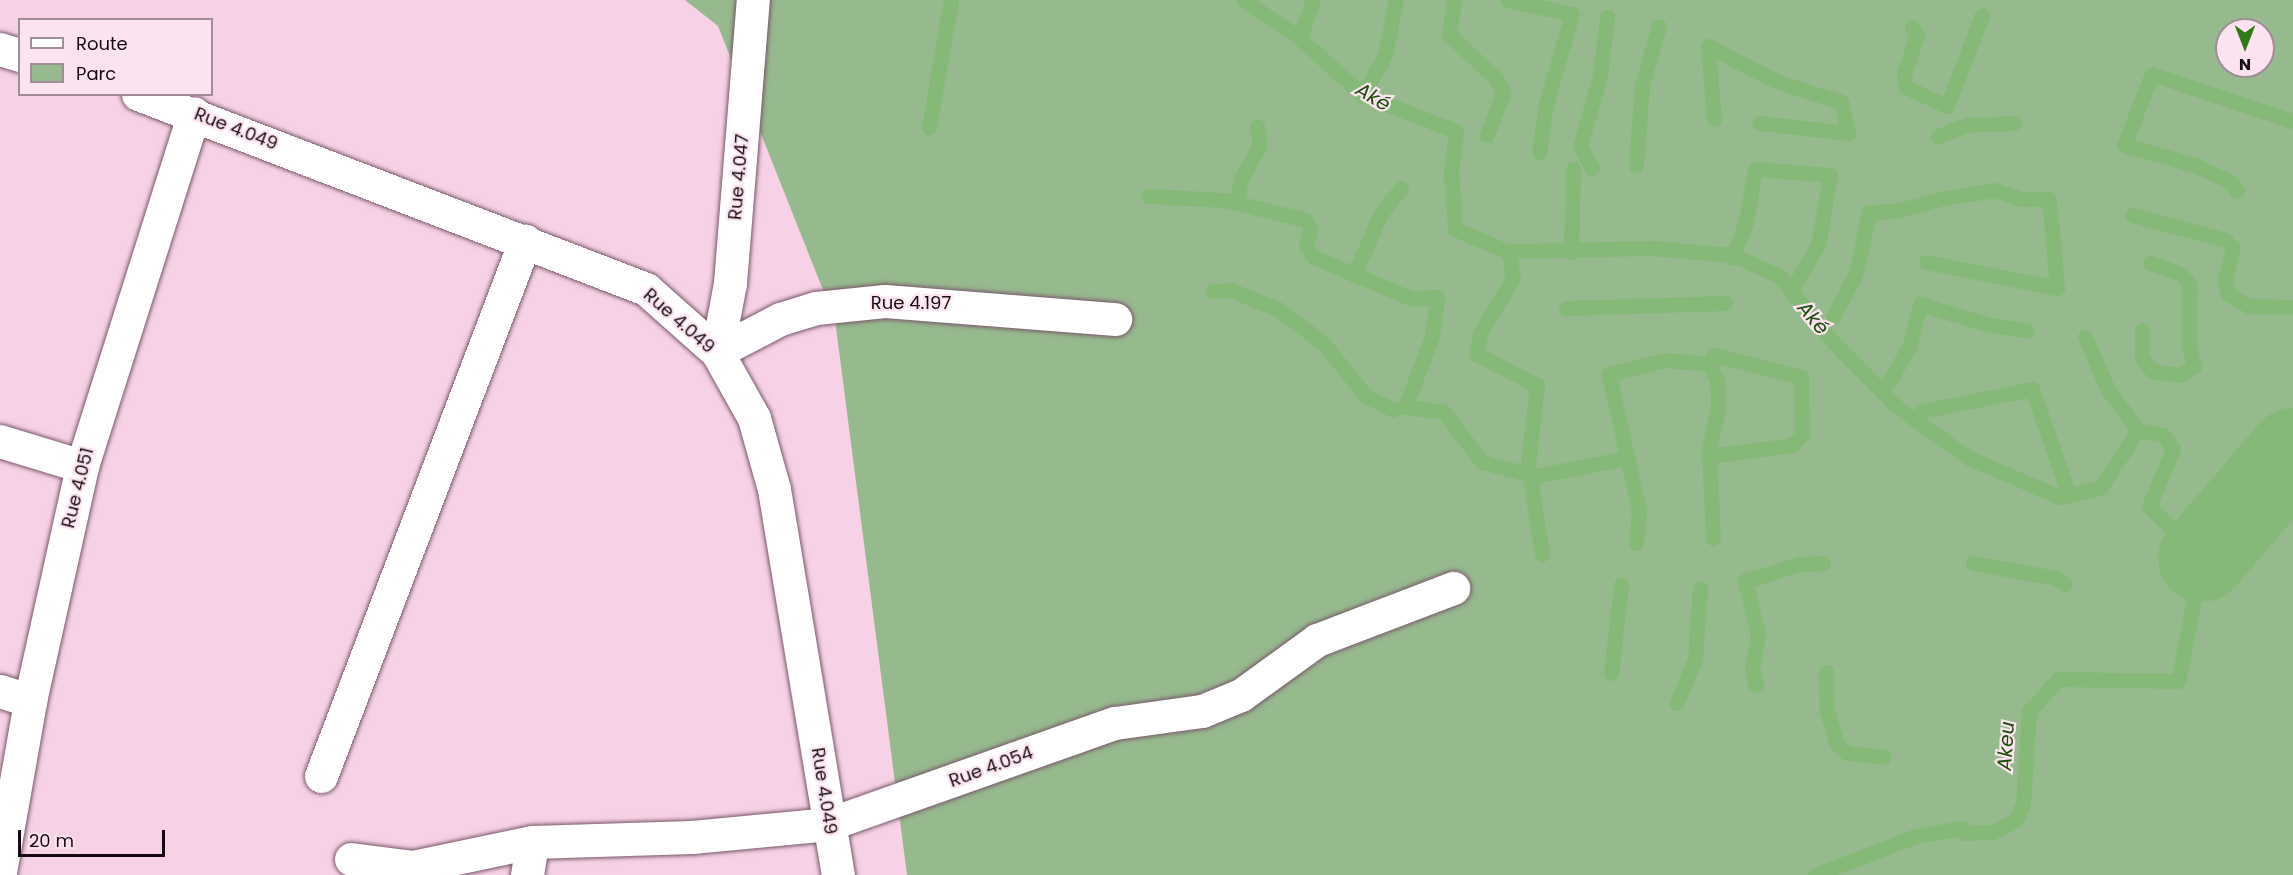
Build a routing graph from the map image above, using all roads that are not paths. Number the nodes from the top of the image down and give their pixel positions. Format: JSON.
{"nodes":[{"id":1,"x":753,"y":0,"type":"edge"},
{"id":2,"x":0,"y":49,"type":"edge"},
{"id":3,"x":18,"y":54,"type":"edge"},
{"id":4,"x":144,"y":96,"type":"edge"},
{"id":5,"x":194,"y":113,"type":"junction"},
{"id":6,"x":525,"y":242,"type":"junction"},
{"id":7,"x":1115,"y":319,"type":"dead end"},
{"id":8,"x":717,"y":352,"type":"junction"},
{"id":9,"x":0,"y":441,"type":"edge"},
{"id":10,"x":82,"y":465,"type":"junction"},
{"id":11,"x":1453,"y":588,"type":"dead end"},
{"id":12,"x":15,"y":696,"type":"edge"},
{"id":13,"x":321,"y":776,"type":"dead end"},
{"id":14,"x":830,"y":824,"type":"junction"},
{"id":15,"x":532,"y":842,"type":"junction"},
{"id":16,"x":351,"y":859,"type":"dead end"},
{"id":17,"x":0,"y":872,"type":"edge"},
{"id":18,"x":527,"y":875,"type":"edge"},
{"id":19,"x":838,"y":875,"type":"edge"}],
"edges":[{"from":1,"to":8,"type":"street","name":"Rue 4.047"},
{"from":2,"to":3,"type":"street"},
{"from":4,"to":5,"type":"street","name":"Rue 4.049"},
{"from":5,"to":6,"type":"street","name":"Rue 4.049"},
{"from":5,"to":10,"type":"street","name":"Rue 4.051"},
{"from":6,"to":8,"type":"street","name":"Rue 4.049"},
{"from":6,"to":13,"type":"street"},
{"from":7,"to":8,"type":"street","name":"Rue 4.197"},
{"from":8,"to":14,"type":"street","name":"Rue 4.049"},
{"from":9,"to":10,"type":"street"},
{"from":10,"to":12,"type":"street","name":"Rue 4.051"},
{"from":11,"to":14,"type":"street","name":"Rue 4.054"},
{"from":12,"to":17,"type":"street","name":"Rue 4.051"},
{"from":14,"to":15,"type":"street","name":"Rue 4.054"},
{"from":14,"to":19,"type":"street","name":"Rue 4.049"},
{"from":15,"to":16,"type":"street","name":"Rue 4.054"},
{"from":15,"to":18,"type":"street"}]}
